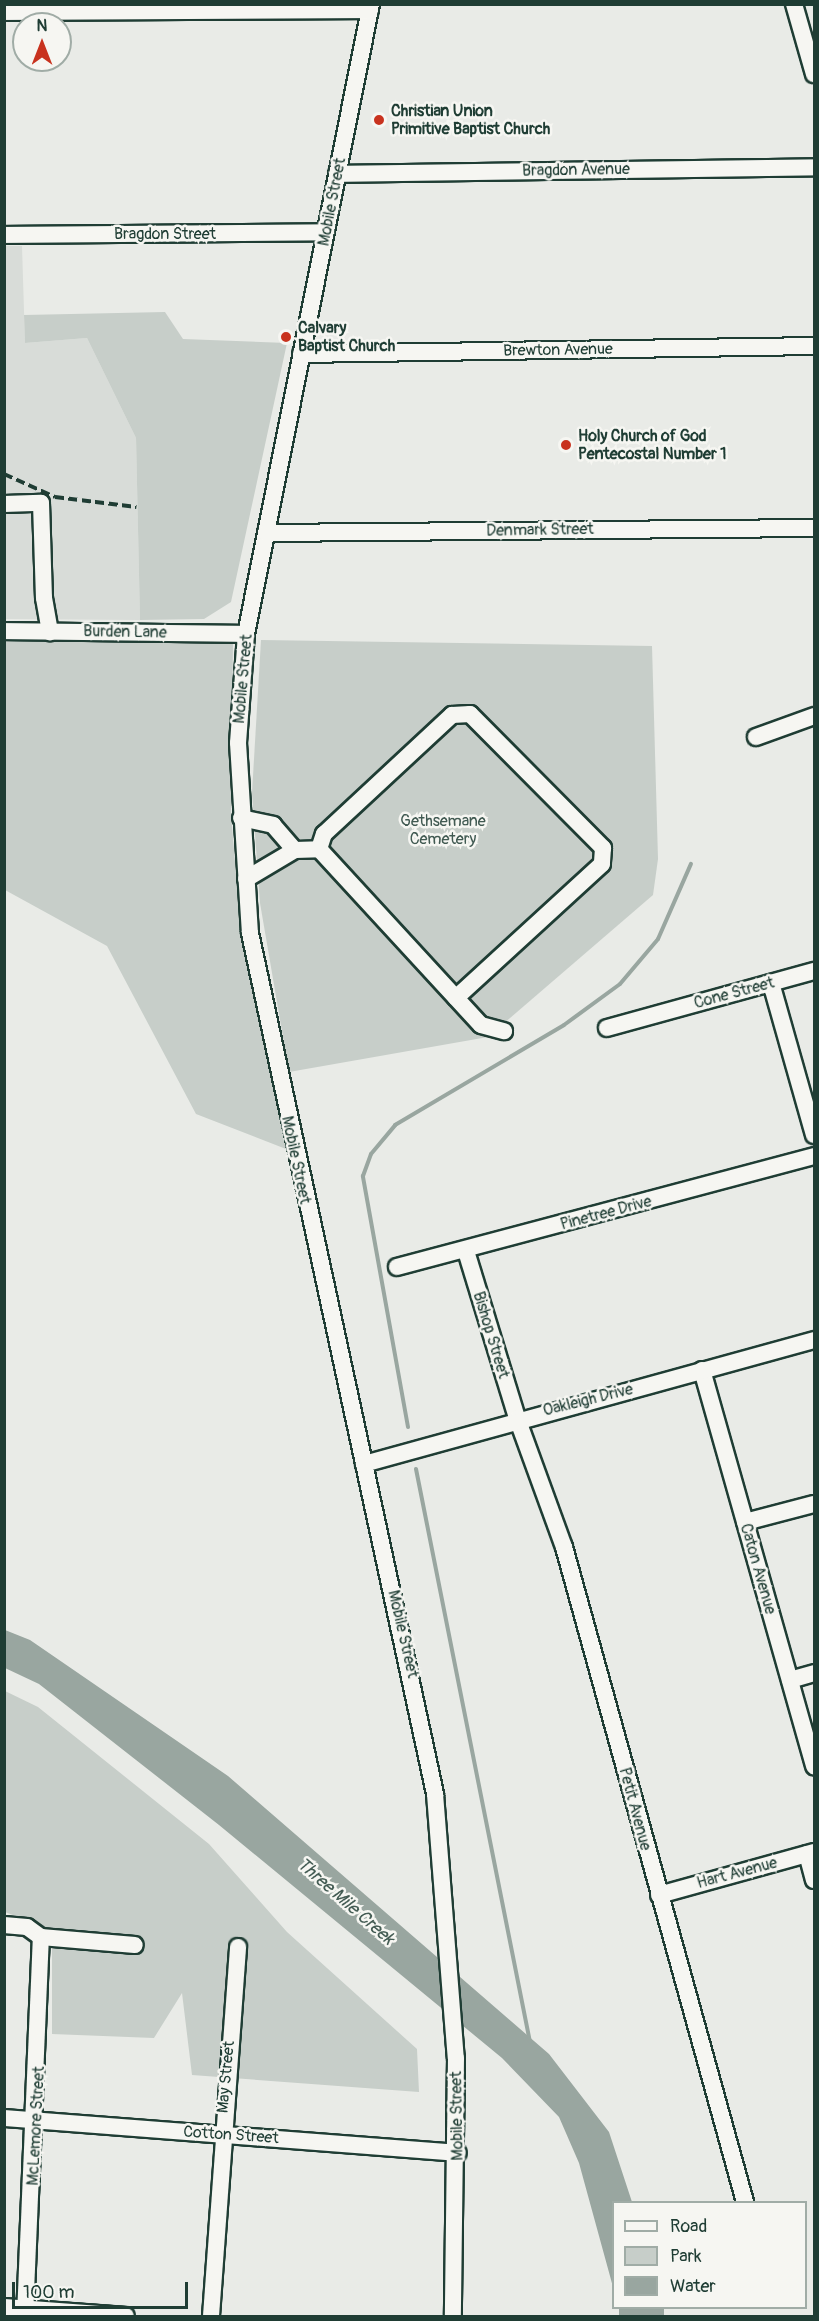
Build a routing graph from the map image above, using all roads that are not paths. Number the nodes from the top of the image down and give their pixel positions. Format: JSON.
{"nodes":[{"id":1,"x":794,"y":4,"type":"edge"},
{"id":2,"x":370,"y":7,"type":"edge"},
{"id":3,"x":4,"y":12,"type":"edge"},
{"id":4,"x":811,"y":51,"type":"edge"},
{"id":5,"x":814,"y":74,"type":"edge"},
{"id":6,"x":814,"y":166,"type":"edge"},
{"id":7,"x":337,"y":174,"type":"junction"},
{"id":8,"x":326,"y":232,"type":"junction"},
{"id":9,"x":4,"y":235,"type":"edge"},
{"id":10,"x":814,"y":346,"type":"edge"},
{"id":11,"x":302,"y":354,"type":"junction"},
{"id":12,"x":4,"y":504,"type":"edge"},
{"id":13,"x":814,"y":528,"type":"edge"},
{"id":14,"x":266,"y":533,"type":"junction"},
{"id":15,"x":4,"y":631,"type":"edge"},
{"id":16,"x":50,"y":632,"type":"junction"},
{"id":17,"x":246,"y":634,"type":"junction"},
{"id":18,"x":814,"y":716,"type":"edge"},
{"id":19,"x":756,"y":737,"type":"dead end"},
{"id":20,"x":241,"y":818,"type":"junction"},
{"id":21,"x":319,"y":849,"type":"junction"},
{"id":22,"x":295,"y":850,"type":"junction"},
{"id":23,"x":246,"y":879,"type":"junction"},
{"id":24,"x":814,"y":971,"type":"edge"},
{"id":25,"x":771,"y":983,"type":"junction"},
{"id":26,"x":456,"y":998,"type":"junction"},
{"id":27,"x":607,"y":1028,"type":"dead end"},
{"id":28,"x":504,"y":1031,"type":"dead end"},
{"id":29,"x":814,"y":1135,"type":"edge"},
{"id":30,"x":814,"y":1156,"type":"edge"},
{"id":31,"x":466,"y":1251,"type":"junction"},
{"id":32,"x":397,"y":1267,"type":"dead end"},
{"id":33,"x":814,"y":1340,"type":"edge"},
{"id":34,"x":702,"y":1370,"type":"junction"},
{"id":35,"x":517,"y":1418,"type":"junction"},
{"id":36,"x":364,"y":1464,"type":"junction"},
{"id":37,"x":814,"y":1504,"type":"edge"},
{"id":38,"x":745,"y":1522,"type":"junction"},
{"id":39,"x":814,"y":1673,"type":"edge"},
{"id":40,"x":790,"y":1680,"type":"junction"},
{"id":41,"x":814,"y":1767,"type":"edge"},
{"id":42,"x":811,"y":1853,"type":"edge"},
{"id":43,"x":814,"y":1880,"type":"edge"},
{"id":44,"x":659,"y":1895,"type":"junction"},
{"id":45,"x":4,"y":1925,"type":"edge"},
{"id":46,"x":41,"y":1937,"type":"junction"},
{"id":47,"x":135,"y":1945,"type":"dead end"},
{"id":48,"x":238,"y":1947,"type":"dead end"},
{"id":49,"x":4,"y":2118,"type":"edge"},
{"id":50,"x":37,"y":2120,"type":"junction"},
{"id":51,"x":220,"y":2134,"type":"junction"},
{"id":52,"x":458,"y":2153,"type":"junction"},
{"id":53,"x":745,"y":2201,"type":"edge"},
{"id":54,"x":4,"y":2307,"type":"edge"},
{"id":55,"x":26,"y":2313,"type":"edge"},
{"id":56,"x":126,"y":2316,"type":"edge"},
{"id":57,"x":211,"y":2316,"type":"edge"},
{"id":58,"x":453,"y":2316,"type":"edge"}],
"edges":[{"from":1,"to":4,"type":"street"},
{"from":2,"to":3,"type":"street"},
{"from":2,"to":7,"type":"street","name":"Mobile Street"},
{"from":4,"to":5,"type":"street"},
{"from":6,"to":7,"type":"street","name":"Bragdon Avenue"},
{"from":7,"to":8,"type":"street","name":"Mobile Street"},
{"from":8,"to":9,"type":"street","name":"Bragdon Street"},
{"from":8,"to":11,"type":"street","name":"Mobile Street"},
{"from":10,"to":11,"type":"street","name":"Brewton Avenue"},
{"from":11,"to":14,"type":"street","name":"Mobile Street"},
{"from":12,"to":16,"type":"street"},
{"from":13,"to":14,"type":"street","name":"Denmark Street"},
{"from":14,"to":17,"type":"street","name":"Mobile Street"},
{"from":15,"to":16,"type":"street","name":"Burden Lane"},
{"from":16,"to":17,"type":"street","name":"Burden Lane"},
{"from":17,"to":20,"type":"street","name":"Mobile Street"},
{"from":18,"to":19,"type":"street"},
{"from":20,"to":22,"type":"street"},
{"from":20,"to":23,"type":"street","name":"Mobile Street"},
{"from":21,"to":22,"type":"street"},
{"from":21,"to":26,"type":"street"},
{"from":21,"to":26,"type":"street"},
{"from":22,"to":23,"type":"street"},
{"from":23,"to":36,"type":"street","name":"Mobile Street"},
{"from":24,"to":25,"type":"street","name":"Cone Street"},
{"from":25,"to":27,"type":"street","name":"Cone Street"},
{"from":25,"to":29,"type":"street"},
{"from":26,"to":28,"type":"street"},
{"from":30,"to":31,"type":"street","name":"Pinetree Drive"},
{"from":31,"to":32,"type":"street","name":"Pinetree Drive"},
{"from":31,"to":35,"type":"street","name":"Bishop Street"},
{"from":33,"to":34,"type":"street","name":"Oakleigh Drive"},
{"from":34,"to":35,"type":"street","name":"Oakleigh Drive"},
{"from":34,"to":38,"type":"street","name":"Caton Avenue"},
{"from":35,"to":36,"type":"street","name":"Oakleigh Drive"},
{"from":35,"to":44,"type":"street","name":"Petit Avenue"},
{"from":36,"to":52,"type":"street","name":"Mobile Street"},
{"from":37,"to":38,"type":"street"},
{"from":38,"to":40,"type":"street","name":"Caton Avenue"},
{"from":39,"to":40,"type":"street"},
{"from":40,"to":41,"type":"street","name":"Caton Avenue"},
{"from":42,"to":43,"type":"street"},
{"from":42,"to":44,"type":"street","name":"Hart Avenue"},
{"from":44,"to":53,"type":"street","name":"Petit Avenue"},
{"from":45,"to":46,"type":"street"},
{"from":46,"to":47,"type":"street"},
{"from":46,"to":50,"type":"street","name":"McLemore Street"},
{"from":48,"to":51,"type":"street","name":"May Street"},
{"from":49,"to":50,"type":"street","name":"Cotton Street"},
{"from":50,"to":51,"type":"street","name":"Cotton Street"},
{"from":50,"to":55,"type":"street","name":"McLemore Street"},
{"from":51,"to":52,"type":"street","name":"Cotton Street"},
{"from":51,"to":57,"type":"street","name":"May Street"},
{"from":52,"to":58,"type":"street","name":"Mobile Street"},
{"from":54,"to":55,"type":"street"},
{"from":55,"to":56,"type":"street"}]}
